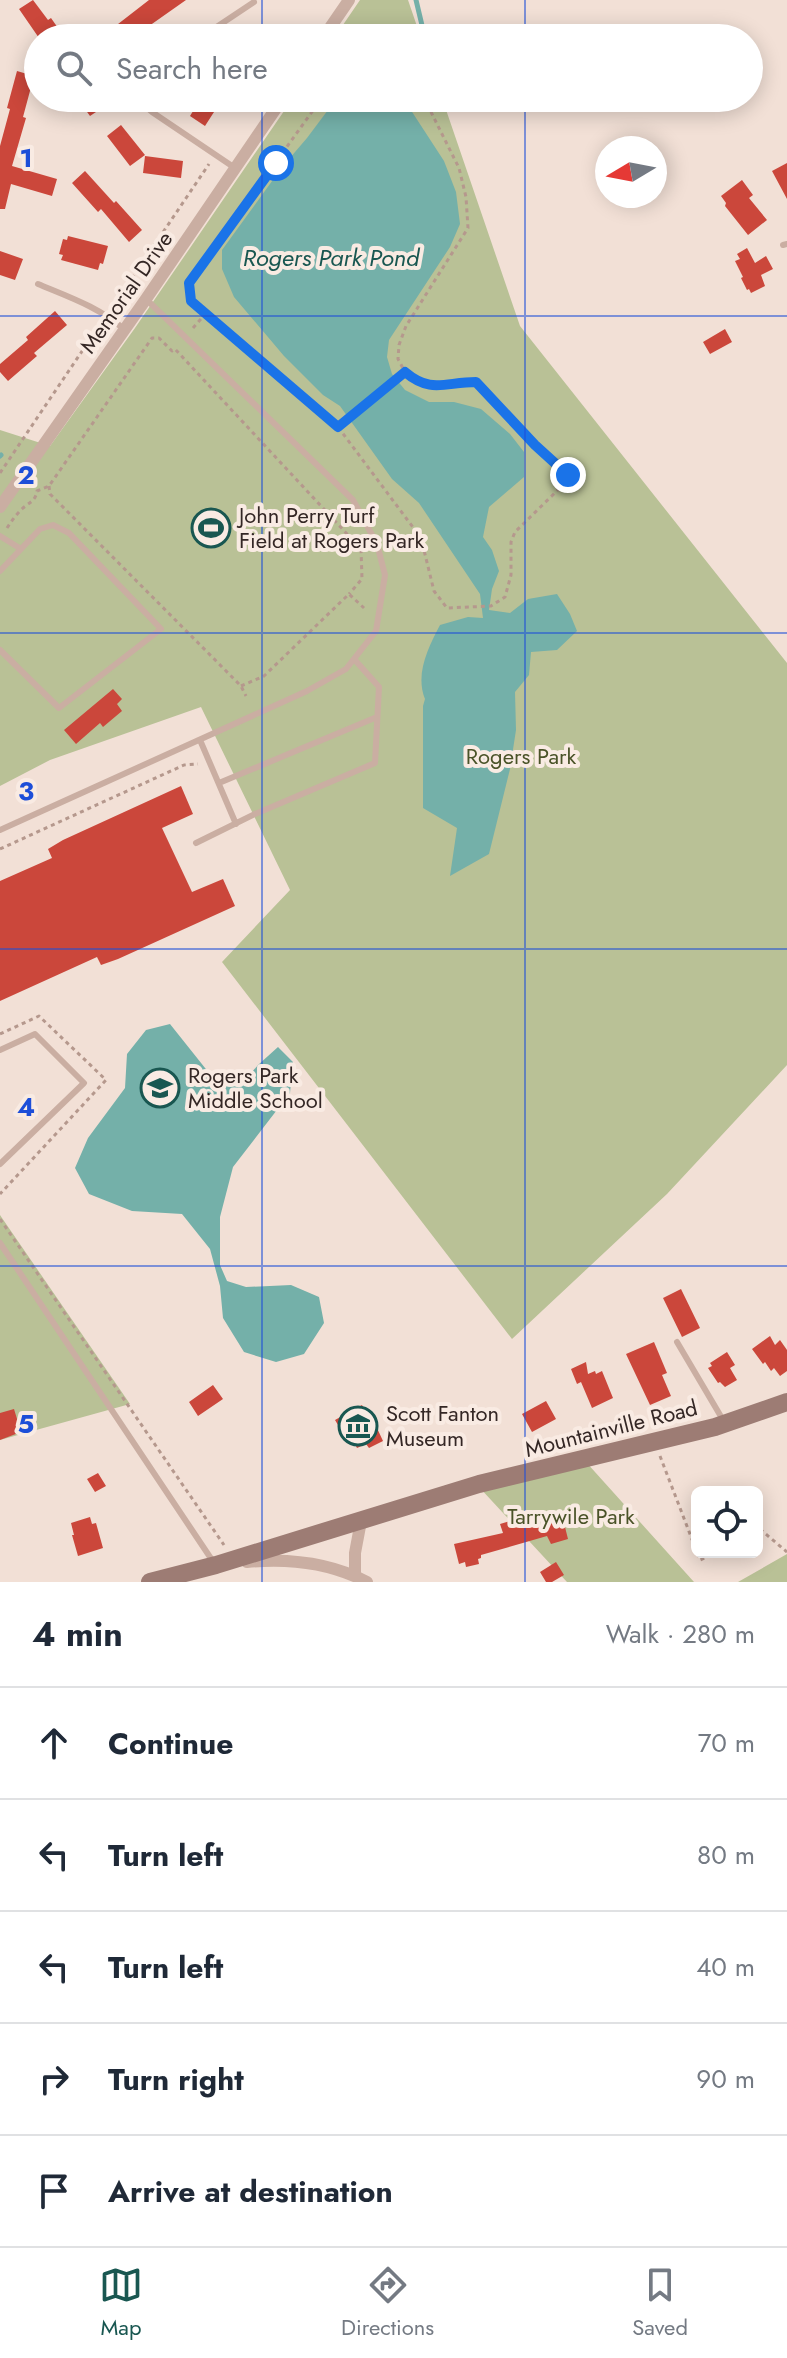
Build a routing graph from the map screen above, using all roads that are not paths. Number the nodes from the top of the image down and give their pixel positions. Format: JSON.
{"nodes":[{"id":1,"x":349,"y":0,"type":"edge"},
{"id":2,"x":254,"y":2,"type":"dead end"},
{"id":3,"x":221,"y":24,"type":"edge"},
{"id":4,"x":333,"y":24,"type":"edge"},
{"id":5,"x":152,"y":112,"type":"edge"},
{"id":6,"x":273,"y":112,"type":"edge"},
{"id":7,"x":235,"y":168,"type":"junction"},
{"id":8,"x":38,"y":284,"type":"dead end"},
{"id":9,"x":146,"y":299,"type":"junction"},
{"id":10,"x":125,"y":330,"type":"junction"},
{"id":11,"x":0,"y":507,"type":"edge"},
{"id":12,"x":0,"y":536,"type":"edge"},
{"id":13,"x":21,"y":549,"type":"junction"},
{"id":14,"x":0,"y":571,"type":"edge"},
{"id":15,"x":0,"y":650,"type":"edge"},
{"id":16,"x":354,"y":659,"type":"junction"},
{"id":17,"x":377,"y":717,"type":"junction"},
{"id":18,"x":200,"y":740,"type":"junction"},
{"id":19,"x":219,"y":783,"type":"junction"},
{"id":20,"x":236,"y":824,"type":"junction"},
{"id":21,"x":0,"y":830,"type":"edge"},
{"id":22,"x":196,"y":843,"type":"dead end"},
{"id":23,"x":0,"y":1050,"type":"edge"},
{"id":24,"x":0,"y":1149,"type":"edge"},
{"id":25,"x":2,"y":1161,"type":"edge"},
{"id":26,"x":0,"y":1243,"type":"edge"},
{"id":27,"x":677,"y":1342,"type":"dead end"},
{"id":28,"x":787,"y":1402,"type":"edge"},
{"id":29,"x":725,"y":1424,"type":"junction"},
{"id":30,"x":361,"y":1521,"type":"junction"},
{"id":31,"x":216,"y":1565,"type":"junction"},
{"id":32,"x":361,"y":1579,"type":"edge"},
{"id":33,"x":150,"y":1582,"type":"edge"}],
"edges":[{"from":1,"to":4,"type":"street"},
{"from":2,"to":3,"type":"lane"},
{"from":5,"to":7,"type":"lane"},
{"from":6,"to":7,"type":"street","name":"Memorial Drive"},
{"from":7,"to":9,"type":"street","name":"Memorial Drive"},
{"from":8,"to":10,"type":"lane"},
{"from":9,"to":10,"type":"street","name":"Memorial Drive"},
{"from":9,"to":16,"type":"lane"},
{"from":10,"to":11,"type":"street","name":"Memorial Drive"},
{"from":12,"to":13,"type":"lane"},
{"from":13,"to":14,"type":"lane"},
{"from":13,"to":15,"type":"lane"},
{"from":16,"to":17,"type":"lane"},
{"from":16,"to":18,"type":"lane"},
{"from":17,"to":19,"type":"lane"},
{"from":17,"to":20,"type":"lane"},
{"from":18,"to":19,"type":"lane"},
{"from":18,"to":21,"type":"lane"},
{"from":19,"to":20,"type":"lane"},
{"from":20,"to":22,"type":"lane"},
{"from":23,"to":25,"type":"lane"},
{"from":24,"to":25,"type":"lane"},
{"from":26,"to":31,"type":"lane"},
{"from":27,"to":29,"type":"lane"},
{"from":28,"to":29,"type":"street","name":"Mountainville Road"},
{"from":29,"to":30,"type":"street","name":"Mountainville Road"},
{"from":30,"to":31,"type":"street","name":"Mountainville Road"},
{"from":30,"to":32,"type":"street"},
{"from":31,"to":32,"type":"street"},
{"from":31,"to":33,"type":"street","name":"Mountainville Road"}]}
